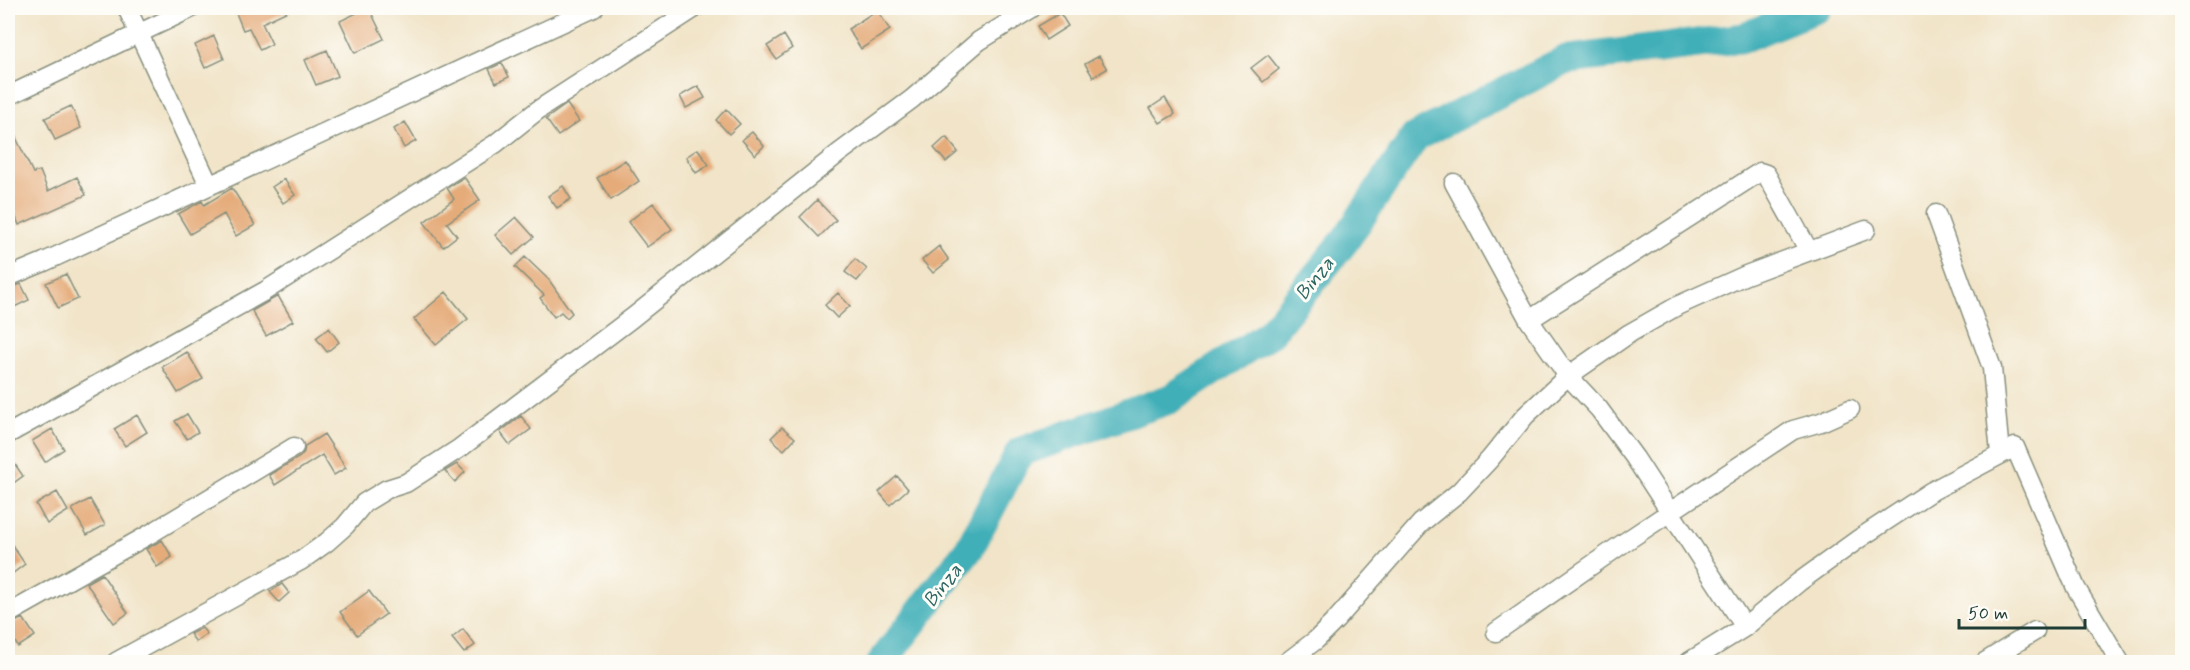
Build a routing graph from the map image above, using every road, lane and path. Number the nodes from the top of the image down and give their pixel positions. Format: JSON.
{"nodes":[{"id":1,"x":127,"y":8,"type":"edge"},
{"id":2,"x":192,"y":8,"type":"edge"},
{"id":3,"x":594,"y":8,"type":"edge"},
{"id":4,"x":695,"y":8,"type":"edge"},
{"id":5,"x":1032,"y":8,"type":"edge"},
{"id":6,"x":139,"y":34,"type":"junction"},
{"id":7,"x":8,"y":96,"type":"edge"},
{"id":8,"x":1454,"y":183,"type":"dead end"},
{"id":9,"x":209,"y":185,"type":"junction"},
{"id":10,"x":1936,"y":214,"type":"dead end"},
{"id":11,"x":1866,"y":230,"type":"dead end"},
{"id":12,"x":1809,"y":251,"type":"junction"},
{"id":13,"x":8,"y":277,"type":"edge"},
{"id":14,"x":1529,"y":320,"type":"junction"},
{"id":15,"x":1568,"y":376,"type":"junction"},
{"id":16,"x":1850,"y":409,"type":"dead end"},
{"id":17,"x":8,"y":434,"type":"edge"},
{"id":18,"x":294,"y":447,"type":"dead end"},
{"id":19,"x":2000,"y":454,"type":"junction"},
{"id":20,"x":1671,"y":513,"type":"junction"},
{"id":21,"x":8,"y":614,"type":"edge"},
{"id":22,"x":1745,"y":627,"type":"junction"},
{"id":23,"x":2035,"y":631,"type":"dead end"},
{"id":24,"x":1496,"y":632,"type":"dead end"},
{"id":25,"x":116,"y":663,"type":"edge"},
{"id":26,"x":1287,"y":663,"type":"edge"},
{"id":27,"x":1689,"y":663,"type":"edge"},
{"id":28,"x":1984,"y":663,"type":"edge"},
{"id":29,"x":2120,"y":663,"type":"edge"}],
"edges":[{"from":1,"to":6,"type":"street"},
{"from":2,"to":6,"type":"street"},
{"from":3,"to":9,"type":"street"},
{"from":4,"to":17,"type":"street"},
{"from":5,"to":25,"type":"street"},
{"from":6,"to":7,"type":"street"},
{"from":6,"to":9,"type":"street"},
{"from":8,"to":14,"type":"street"},
{"from":9,"to":13,"type":"street"},
{"from":10,"to":19,"type":"street"},
{"from":11,"to":12,"type":"street"},
{"from":12,"to":14,"type":"street"},
{"from":12,"to":15,"type":"street"},
{"from":14,"to":15,"type":"street"},
{"from":15,"to":20,"type":"street"},
{"from":15,"to":26,"type":"street"},
{"from":16,"to":20,"type":"street"},
{"from":18,"to":21,"type":"street"},
{"from":19,"to":22,"type":"street"},
{"from":19,"to":29,"type":"street"},
{"from":20,"to":22,"type":"street"},
{"from":20,"to":24,"type":"street"},
{"from":22,"to":27,"type":"street"},
{"from":23,"to":28,"type":"street"}]}
